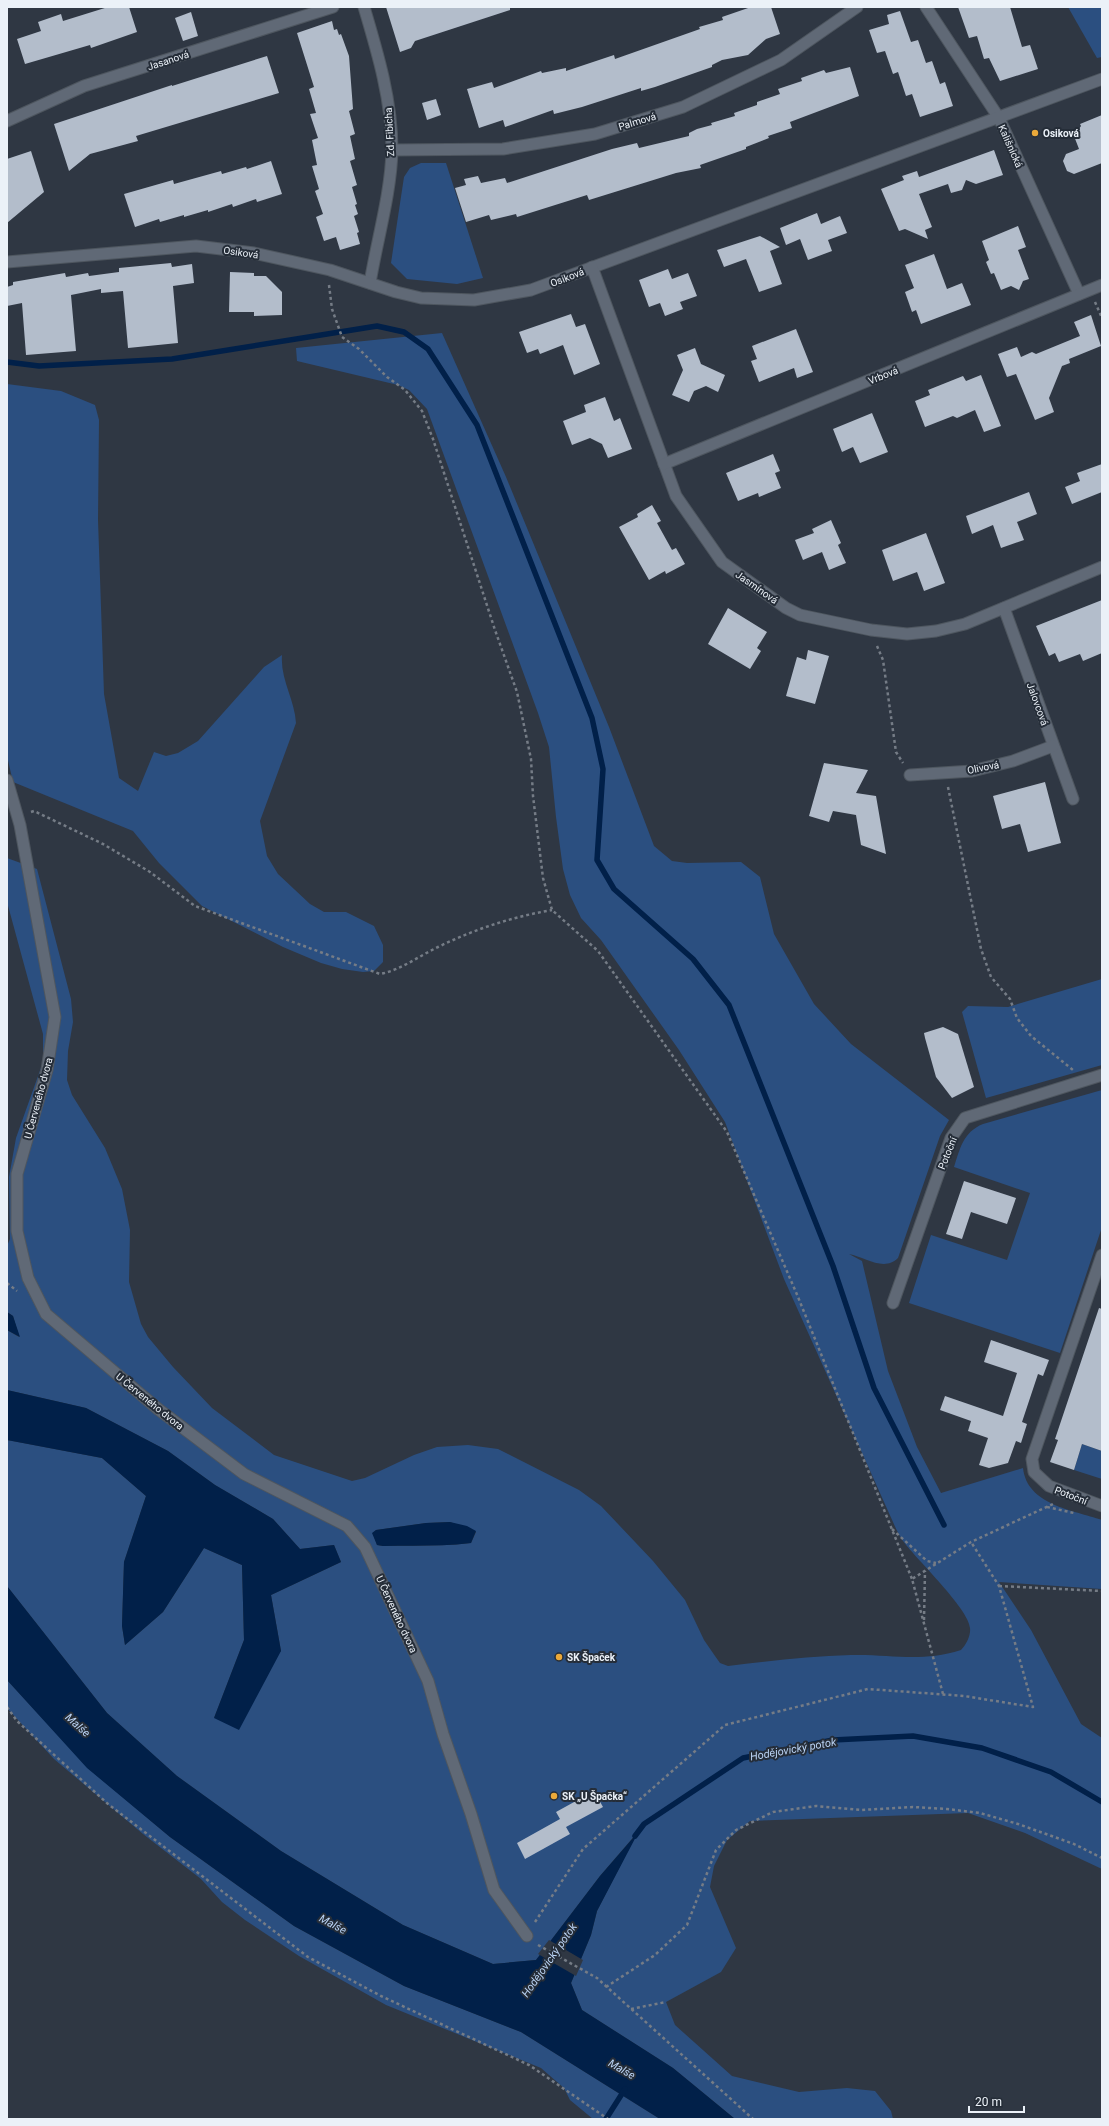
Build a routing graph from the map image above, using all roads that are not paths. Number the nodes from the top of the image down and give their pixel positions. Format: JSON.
{"nodes":[{"id":1,"x":333,"y":7,"type":"edge"},
{"id":2,"x":364,"y":7,"type":"edge"},
{"id":3,"x":857,"y":7,"type":"edge"},
{"id":4,"x":926,"y":7,"type":"edge"},
{"id":5,"x":1102,"y":79,"type":"edge"},
{"id":6,"x":999,"y":118,"type":"junction"},
{"id":7,"x":7,"y":121,"type":"edge"},
{"id":8,"x":392,"y":150,"type":"junction"},
{"id":9,"x":7,"y":262,"type":"edge"},
{"id":10,"x":592,"y":267,"type":"junction"},
{"id":11,"x":370,"y":283,"type":"junction"},
{"id":12,"x":1102,"y":285,"type":"edge"},
{"id":13,"x":1079,"y":294,"type":"junction"},
{"id":14,"x":664,"y":464,"type":"junction"},
{"id":15,"x":1102,"y":567,"type":"edge"},
{"id":16,"x":1004,"y":608,"type":"junction"},
{"id":17,"x":1053,"y":746,"type":"junction"},
{"id":18,"x":910,"y":775,"type":"road end"},
{"id":19,"x":7,"y":780,"type":"edge"},
{"id":20,"x":1074,"y":799,"type":"dead end"},
{"id":21,"x":1102,"y":1075,"type":"edge"},
{"id":22,"x":1102,"y":1255,"type":"edge"},
{"id":23,"x":893,"y":1303,"type":"dead end"},
{"id":24,"x":1102,"y":1506,"type":"edge"},
{"id":25,"x":526,"y":1936,"type":"road end"}],
"edges":[{"from":1,"to":7,"type":"street","name":"Jasanová"},
{"from":2,"to":8,"type":"street","name":"Zd. Fibicha"},
{"from":3,"to":8,"type":"street","name":"Palmová"},
{"from":4,"to":6,"type":"street","name":"Kališnická"},
{"from":5,"to":6,"type":"street","name":"Osiková"},
{"from":6,"to":10,"type":"street","name":"Osiková"},
{"from":6,"to":13,"type":"street","name":"Kališnická"},
{"from":8,"to":11,"type":"street","name":"Zd. Fibicha"},
{"from":9,"to":11,"type":"street","name":"Osiková"},
{"from":10,"to":11,"type":"street","name":"Osiková"},
{"from":10,"to":14,"type":"street","name":"Jasmínová"},
{"from":12,"to":13,"type":"street","name":"Vrbová"},
{"from":13,"to":14,"type":"street","name":"Vrbová"},
{"from":14,"to":16,"type":"street","name":"Jasmínová"},
{"from":15,"to":16,"type":"street","name":"Jasmínová"},
{"from":16,"to":17,"type":"street","name":"Jalovcová"},
{"from":17,"to":18,"type":"street","name":"Olivová"},
{"from":17,"to":20,"type":"street","name":"Jalovcová"},
{"from":19,"to":25,"type":"street","name":"U Červeného dvora"},
{"from":21,"to":23,"type":"street","name":"Potoční"},
{"from":22,"to":24,"type":"street","name":"Potoční"}]}
